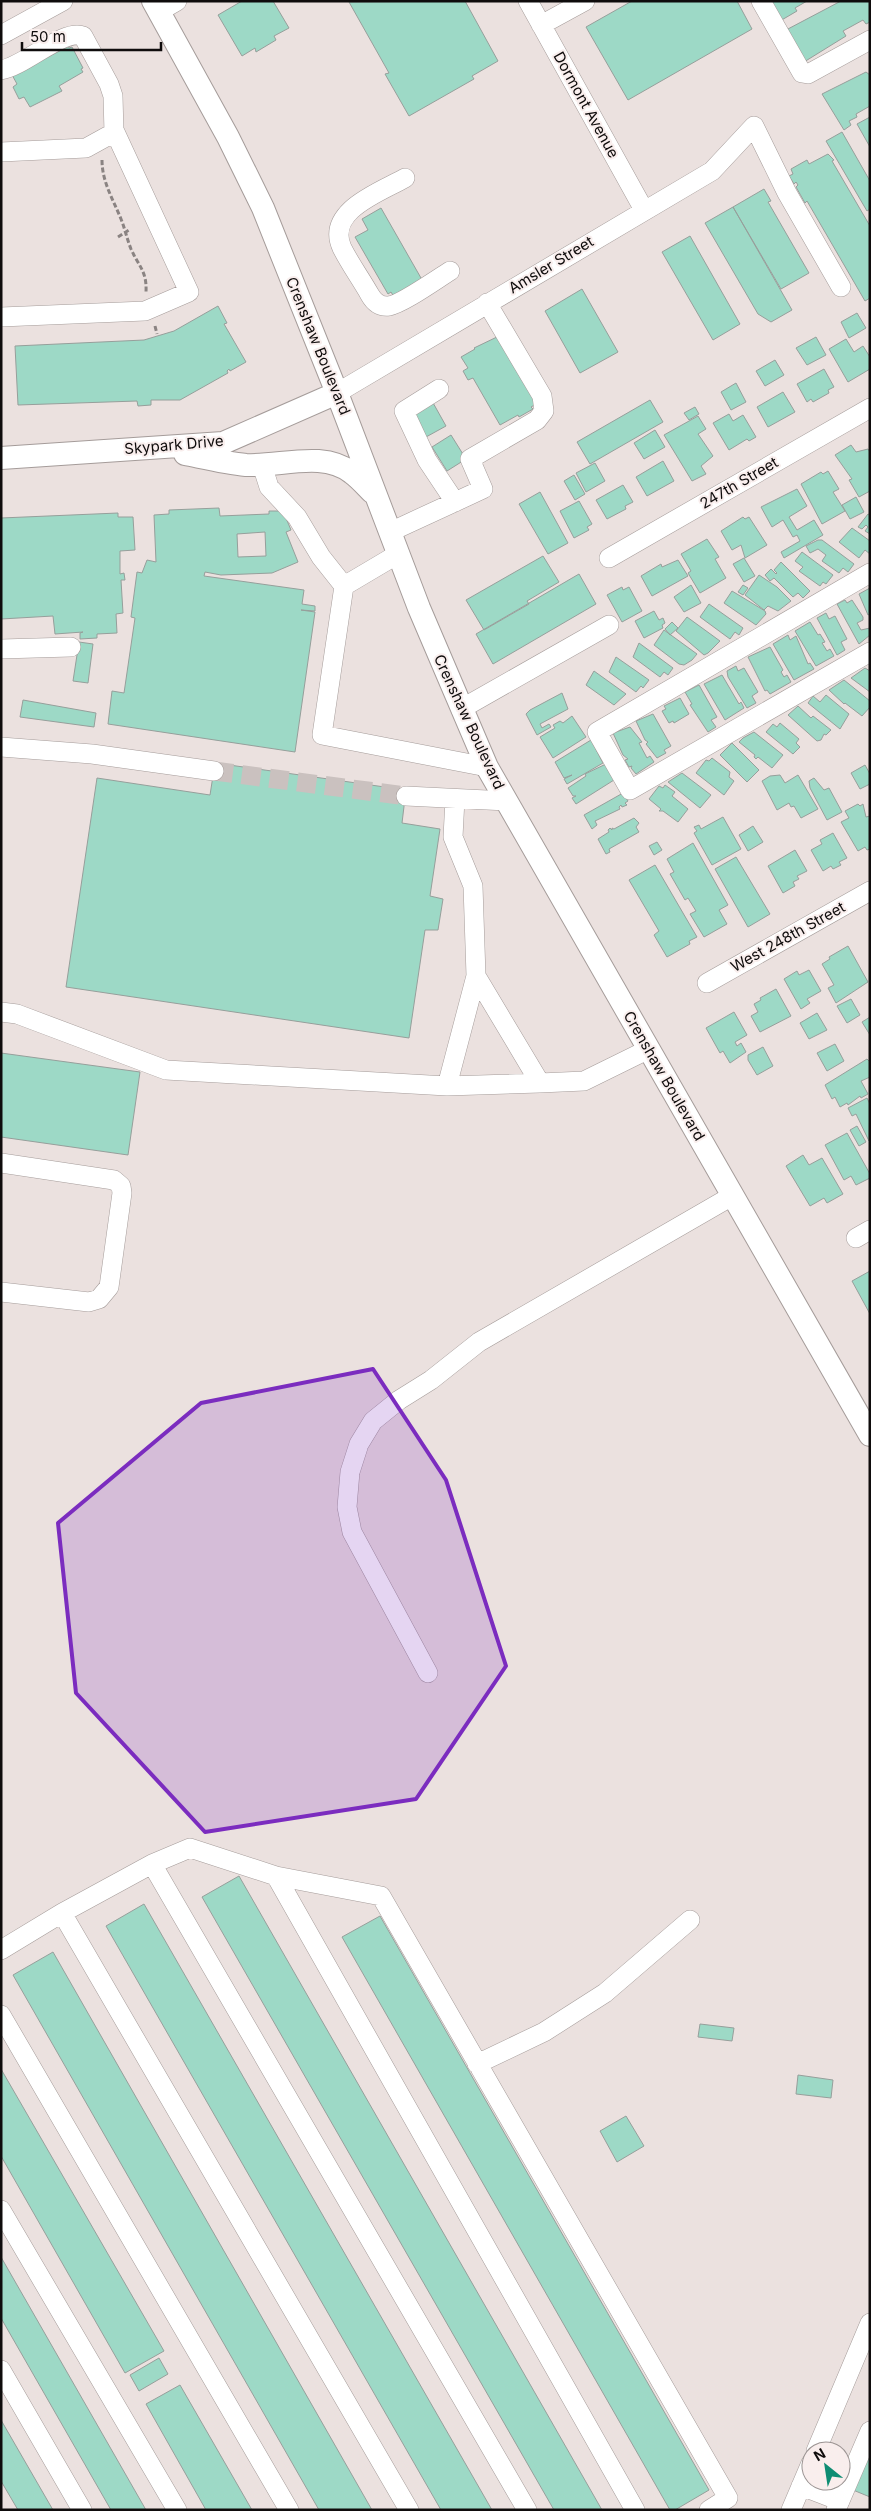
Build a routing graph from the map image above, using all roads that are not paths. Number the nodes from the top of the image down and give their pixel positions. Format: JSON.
{"nodes":[{"id":1,"x":63,"y":1,"type":"edge"},
{"id":2,"x":528,"y":1,"type":"edge"},
{"id":3,"x":585,"y":1,"type":"edge"},
{"id":4,"x":761,"y":1,"type":"edge"},
{"id":5,"x":163,"y":5,"type":"edge"},
{"id":6,"x":541,"y":25,"type":"junction"},
{"id":7,"x":1,"y":35,"type":"edge"},
{"id":8,"x":870,"y":40,"type":"edge"},
{"id":9,"x":1,"y":70,"type":"edge"},
{"id":10,"x":114,"y":133,"type":"junction"},
{"id":11,"x":1,"y":152,"type":"edge"},
{"id":12,"x":405,"y":178,"type":"dead end"},
{"id":13,"x":644,"y":210,"type":"junction"},
{"id":14,"x":450,"y":271,"type":"dead end"},
{"id":15,"x":841,"y":287,"type":"dead end"},
{"id":16,"x":487,"y":304,"type":"junction"},
{"id":17,"x":1,"y":317,"type":"edge"},
{"id":18,"x":439,"y":388,"type":"dead end"},
{"id":19,"x":338,"y":393,"type":"junction"},
{"id":20,"x":870,"y":408,"type":"edge"},
{"id":21,"x":150,"y":448,"type":"junction"},
{"id":22,"x":1,"y":458,"type":"edge"},
{"id":23,"x":262,"y":465,"type":"junction"},
{"id":24,"x":375,"y":494,"type":"junction"},
{"id":25,"x":456,"y":502,"type":"junction"},
{"id":26,"x":390,"y":532,"type":"junction"},
{"id":27,"x":398,"y":554,"type":"junction"},
{"id":28,"x":609,"y":558,"type":"dead end"},
{"id":29,"x":870,"y":573,"type":"edge"},
{"id":30,"x":344,"y":586,"type":"junction"},
{"id":31,"x":609,"y":625,"type":"dead end"},
{"id":32,"x":71,"y":647,"type":"dead end"},
{"id":33,"x":1,"y":649,"type":"edge"},
{"id":34,"x":870,"y":652,"type":"edge"},
{"id":35,"x":461,"y":709,"type":"junction"},
{"id":36,"x":1,"y":747,"type":"edge"},
{"id":37,"x":487,"y":767,"type":"junction"},
{"id":38,"x":214,"y":771,"type":"tunnel mouth"},
{"id":39,"x":406,"y":796,"type":"tunnel mouth"},
{"id":40,"x":455,"y":799,"type":"junction"},
{"id":41,"x":507,"y":801,"type":"junction"},
{"id":42,"x":870,"y":891,"type":"edge"},
{"id":43,"x":476,"y":976,"type":"junction"},
{"id":44,"x":707,"y":983,"type":"dead end"},
{"id":45,"x":1,"y":1012,"type":"edge"},
{"id":46,"x":649,"y":1049,"type":"junction"},
{"id":47,"x":540,"y":1083,"type":"junction"},
{"id":48,"x":447,"y":1086,"type":"junction"},
{"id":49,"x":1,"y":1163,"type":"edge"},
{"id":50,"x":732,"y":1196,"type":"junction"},
{"id":51,"x":1,"y":1292,"type":"edge"},
{"id":52,"x":870,"y":1435,"type":"edge"},
{"id":53,"x":428,"y":1673,"type":"dead end"},
{"id":54,"x":152,"y":1864,"type":"junction"},
{"id":55,"x":276,"y":1876,"type":"junction"},
{"id":56,"x":62,"y":1912,"type":"junction"},
{"id":57,"x":690,"y":1920,"type":"dead end"},
{"id":58,"x":1,"y":1950,"type":"edge"},
{"id":59,"x":1,"y":2015,"type":"edge"},
{"id":60,"x":478,"y":2064,"type":"junction"},
{"id":61,"x":1,"y":2210,"type":"edge"},
{"id":62,"x":870,"y":2323,"type":"edge"},
{"id":63,"x":1,"y":2370,"type":"edge"},
{"id":64,"x":870,"y":2431,"type":"edge"},
{"id":65,"x":820,"y":2441,"type":"edge"},
{"id":66,"x":801,"y":2486,"type":"edge"},
{"id":67,"x":811,"y":2491,"type":"edge"},
{"id":68,"x":838,"y":2505,"type":"edge"},
{"id":69,"x":82,"y":2510,"type":"edge"},
{"id":70,"x":177,"y":2510,"type":"edge"},
{"id":71,"x":289,"y":2510,"type":"edge"},
{"id":72,"x":410,"y":2510,"type":"edge"},
{"id":73,"x":527,"y":2510,"type":"edge"},
{"id":74,"x":635,"y":2510,"type":"edge"},
{"id":75,"x":709,"y":2510,"type":"edge"},
{"id":76,"x":791,"y":2510,"type":"edge"}],
"edges":[{"from":1,"to":7,"type":"street"},
{"from":2,"to":6,"type":"street","name":"Dormont Avenue"},
{"from":3,"to":6,"type":"street"},
{"from":4,"to":8,"type":"street"},
{"from":5,"to":19,"type":"main road","name":"Crenshaw Boulevard"},
{"from":6,"to":13,"type":"street","name":"Dormont Avenue"},
{"from":9,"to":10,"type":"street"},
{"from":10,"to":11,"type":"street"},
{"from":10,"to":17,"type":"street"},
{"from":12,"to":14,"type":"street"},
{"from":13,"to":15,"type":"street","name":"Amsler Street"},
{"from":13,"to":16,"type":"street","name":"Amsler Street"},
{"from":16,"to":19,"type":"street","name":"Amsler Street"},
{"from":16,"to":25,"type":"street"},
{"from":18,"to":25,"type":"street"},
{"from":19,"to":21,"type":"main road","name":"Skypark Drive"},
{"from":19,"to":24,"type":"main road","name":"Crenshaw Boulevard"},
{"from":20,"to":28,"type":"street","name":"247th Street"},
{"from":21,"to":22,"type":"main road","name":"Skypark Drive"},
{"from":21,"to":23,"type":"main road"},
{"from":23,"to":24,"type":"main road"},
{"from":23,"to":30,"type":"street"},
{"from":24,"to":26,"type":"main road","name":"Crenshaw Boulevard"},
{"from":25,"to":26,"type":"street"},
{"from":26,"to":27,"type":"main road","name":"Crenshaw Boulevard"},
{"from":27,"to":30,"type":"street"},
{"from":27,"to":35,"type":"main road","name":"Crenshaw Boulevard"},
{"from":29,"to":34,"type":"street"},
{"from":30,"to":37,"type":"street"},
{"from":31,"to":35,"type":"street"},
{"from":32,"to":33,"type":"street"},
{"from":35,"to":37,"type":"main road","name":"Crenshaw Boulevard"},
{"from":36,"to":38,"type":"street"},
{"from":37,"to":41,"type":"main road","name":"Crenshaw Boulevard"},
{"from":39,"to":40,"type":"street"},
{"from":40,"to":41,"type":"street"},
{"from":40,"to":43,"type":"street"},
{"from":41,"to":46,"type":"main road","name":"Crenshaw Boulevard"},
{"from":42,"to":44,"type":"street","name":"West 248th Street"},
{"from":43,"to":47,"type":"street"},
{"from":43,"to":48,"type":"street"},
{"from":45,"to":48,"type":"street"},
{"from":46,"to":47,"type":"street"},
{"from":46,"to":50,"type":"main road","name":"Crenshaw Boulevard"},
{"from":47,"to":48,"type":"street"},
{"from":49,"to":51,"type":"street"},
{"from":50,"to":52,"type":"main road","name":"Crenshaw Boulevard"},
{"from":50,"to":53,"type":"street"},
{"from":54,"to":55,"type":"street"},
{"from":54,"to":56,"type":"street"},
{"from":54,"to":73,"type":"street"},
{"from":55,"to":60,"type":"street"},
{"from":55,"to":74,"type":"street"},
{"from":56,"to":58,"type":"street"},
{"from":56,"to":72,"type":"street"},
{"from":57,"to":60,"type":"street"},
{"from":59,"to":71,"type":"street"},
{"from":60,"to":75,"type":"street"},
{"from":61,"to":70,"type":"street"},
{"from":62,"to":65,"type":"street"},
{"from":63,"to":69,"type":"street"},
{"from":64,"to":68,"type":"street"},
{"from":66,"to":76,"type":"street"},
{"from":67,"to":68,"type":"street"}]}
